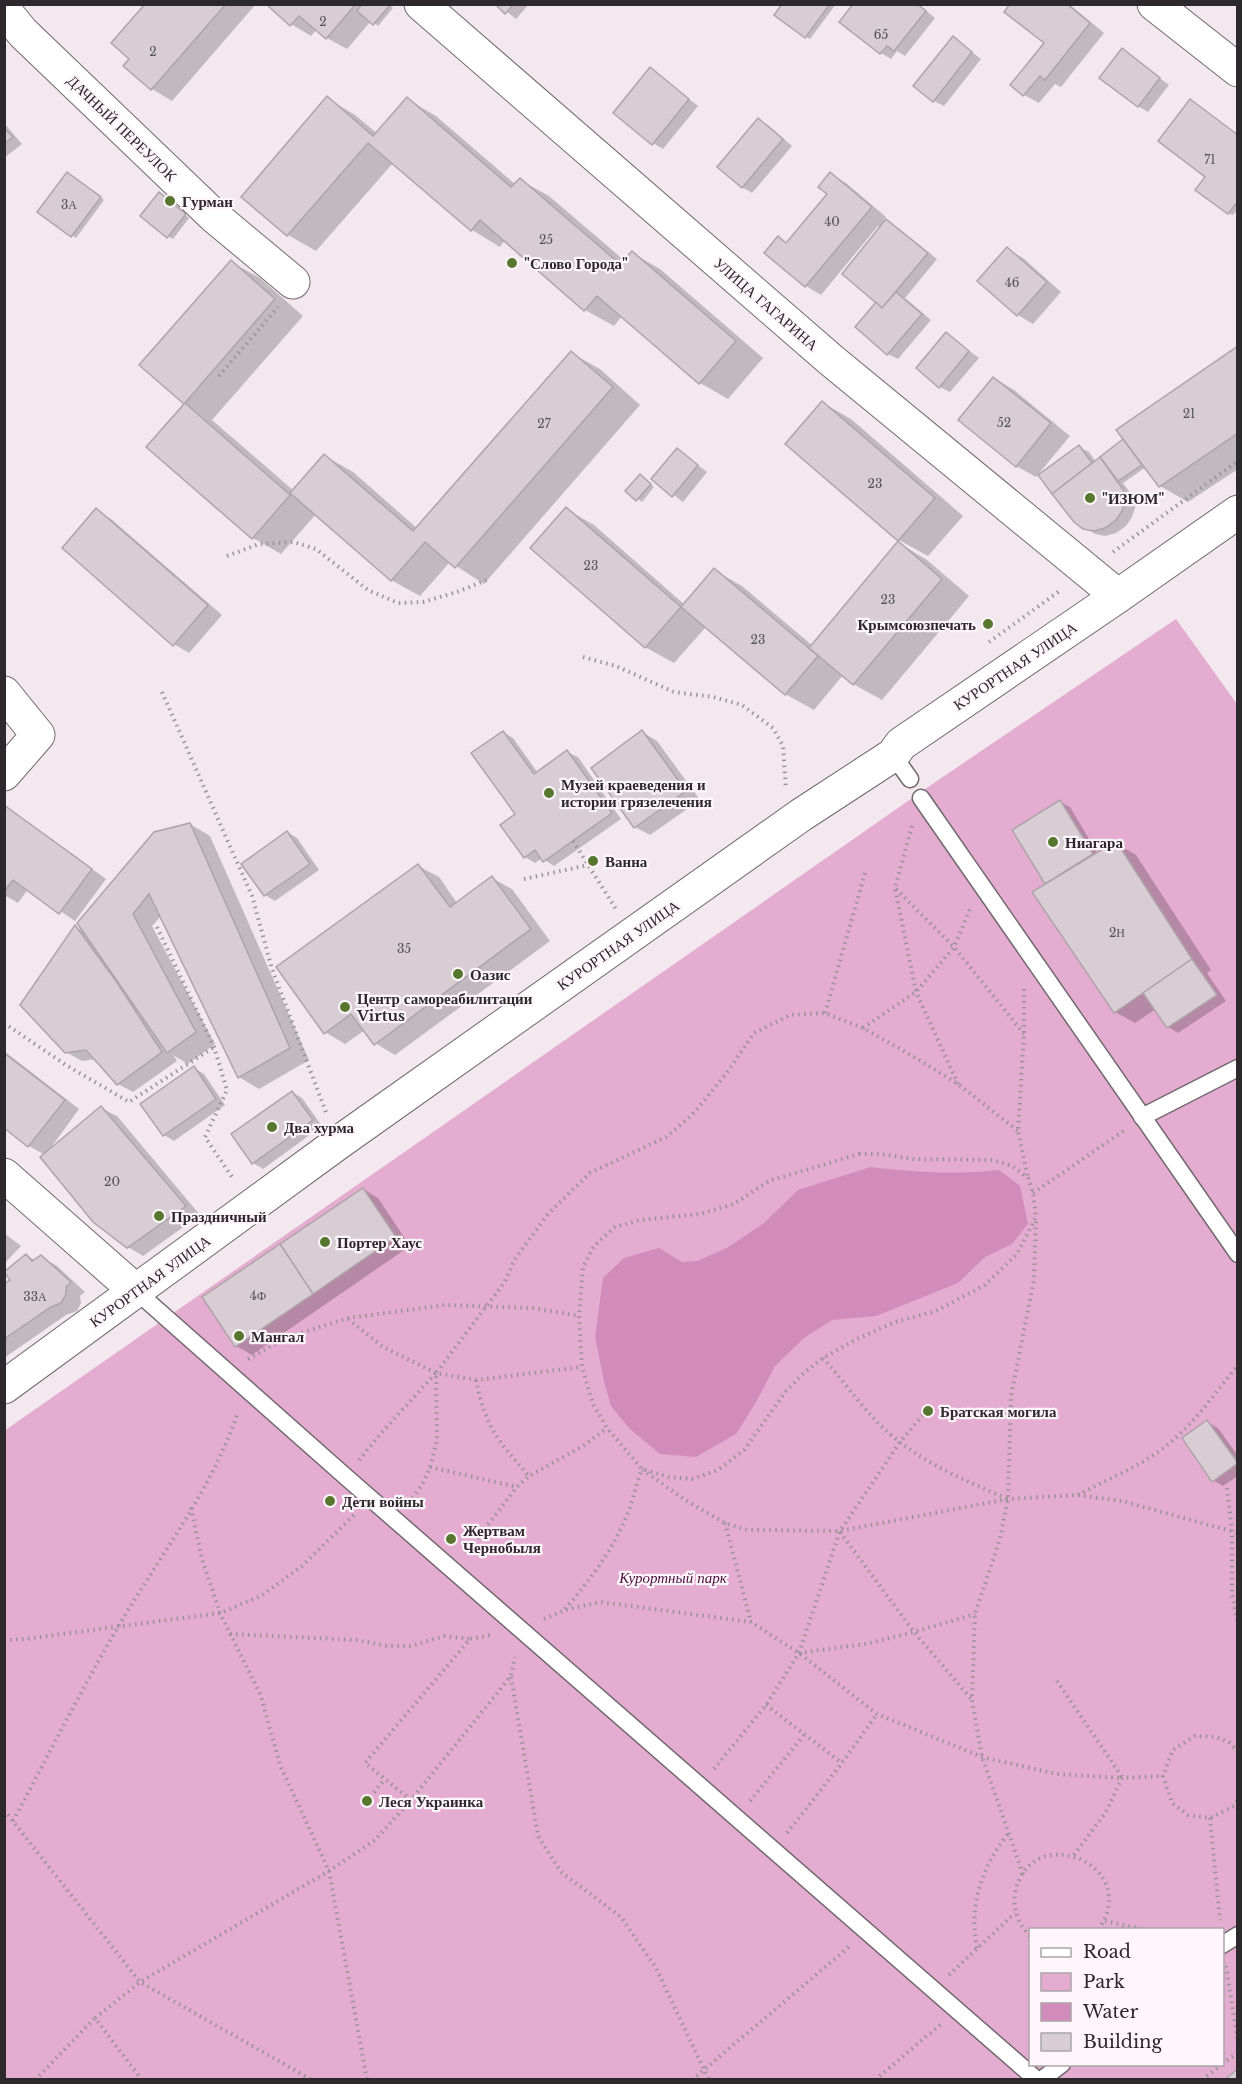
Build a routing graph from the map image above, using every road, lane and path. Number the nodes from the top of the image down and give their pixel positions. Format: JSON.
{"nodes":[{"id":1,"x":421,"y":4,"type":"edge"},
{"id":2,"x":1154,"y":4,"type":"edge"},
{"id":3,"x":13,"y":13,"type":"edge"},
{"id":4,"x":1238,"y":70,"type":"edge"},
{"id":5,"x":288,"y":292,"type":"joint"},
{"id":6,"x":219,"y":376,"type":"dead end"},
{"id":7,"x":1238,"y":461,"type":"edge"},
{"id":8,"x":1238,"y":512,"type":"edge"},
{"id":9,"x":226,"y":556,"type":"dead end"},
{"id":10,"x":1086,"y":571,"type":"junction"},
{"id":11,"x":489,"y":579,"type":"dead end"},
{"id":12,"x":1118,"y":597,"type":"junction"},
{"id":13,"x":583,"y":657,"type":"dead end"},
{"id":14,"x":162,"y":692,"type":"dead end"},
{"id":15,"x":4,"y":693,"type":"edge"},
{"id":16,"x":4,"y":774,"type":"edge"},
{"id":17,"x":786,"y":792,"type":"dead end"},
{"id":18,"x":921,"y":798,"type":"joint"},
{"id":19,"x":573,"y":841,"type":"dead end"},
{"id":20,"x":590,"y":863,"type":"junction"},
{"id":21,"x":865,"y":873,"type":"dead end"},
{"id":22,"x":524,"y":879,"type":"dead end"},
{"id":23,"x":980,"y":884,"type":"junction"},
{"id":24,"x":895,"y":888,"type":"junction"},
{"id":25,"x":158,"y":927,"type":"dead end"},
{"id":26,"x":633,"y":934,"type":"junction"},
{"id":27,"x":1024,"y":946,"type":"junction"},
{"id":28,"x":954,"y":947,"type":"junction"},
{"id":29,"x":916,"y":992,"type":"junction"},
{"id":30,"x":825,"y":1012,"type":"junction"},
{"id":31,"x":4,"y":1023,"type":"edge"},
{"id":32,"x":862,"y":1028,"type":"junction"},
{"id":33,"x":1024,"y":1034,"type":"junction"},
{"id":34,"x":214,"y":1047,"type":"junction"},
{"id":35,"x":1238,"y":1068,"type":"edge"},
{"id":36,"x":958,"y":1084,"type":"junction"},
{"id":37,"x":1142,"y":1117,"type":"junction"},
{"id":38,"x":1018,"y":1131,"type":"junction"},
{"id":39,"x":338,"y":1143,"type":"junction"},
{"id":40,"x":4,"y":1175,"type":"edge"},
{"id":41,"x":1028,"y":1178,"type":"junction"},
{"id":42,"x":1033,"y":1193,"type":"junction"},
{"id":43,"x":253,"y":1205,"type":"junction"},
{"id":44,"x":1036,"y":1217,"type":"junction"},
{"id":45,"x":1238,"y":1254,"type":"edge"},
{"id":46,"x":136,"y":1291,"type":"junction"},
{"id":47,"x":487,"y":1305,"type":"junction"},
{"id":48,"x":579,"y":1316,"type":"junction"},
{"id":49,"x":348,"y":1318,"type":"junction"},
{"id":50,"x":823,"y":1358,"type":"junction"},
{"id":51,"x":1238,"y":1365,"type":"edge"},
{"id":52,"x":582,"y":1367,"type":"junction"},
{"id":53,"x":226,"y":1371,"type":"junction"},
{"id":54,"x":436,"y":1373,"type":"junction"},
{"id":55,"x":476,"y":1380,"type":"junction"},
{"id":56,"x":242,"y":1385,"type":"junction"},
{"id":57,"x":4,"y":1387,"type":"edge"},
{"id":58,"x":923,"y":1415,"type":"dead end"},
{"id":59,"x":607,"y":1428,"type":"junction"},
{"id":60,"x":900,"y":1442,"type":"junction"},
{"id":61,"x":430,"y":1467,"type":"junction"},
{"id":62,"x":642,"y":1469,"type":"junction"},
{"id":63,"x":529,"y":1476,"type":"junction"},
{"id":64,"x":346,"y":1477,"type":"junction"},
{"id":65,"x":517,"y":1487,"type":"junction"},
{"id":66,"x":1227,"y":1488,"type":"dead end"},
{"id":67,"x":1077,"y":1495,"type":"junction"},
{"id":68,"x":371,"y":1498,"type":"junction"},
{"id":69,"x":1008,"y":1499,"type":"junction"},
{"id":70,"x":192,"y":1508,"type":"junction"},
{"id":71,"x":396,"y":1520,"type":"junction"},
{"id":72,"x":725,"y":1523,"type":"junction"},
{"id":73,"x":840,"y":1531,"type":"junction"},
{"id":74,"x":1232,"y":1531,"type":"junction"},
{"id":75,"x":1238,"y":1533,"type":"edge"},
{"id":76,"x":453,"y":1570,"type":"junction"},
{"id":77,"x":565,"y":1610,"type":"junction"},
{"id":78,"x":220,"y":1613,"type":"junction"},
{"id":79,"x":975,"y":1614,"type":"junction"},
{"id":80,"x":751,"y":1622,"type":"junction"},
{"id":81,"x":1238,"y":1623,"type":"edge"},
{"id":82,"x":117,"y":1628,"type":"junction"},
{"id":83,"x":521,"y":1629,"type":"junction"},
{"id":84,"x":914,"y":1632,"type":"junction"},
{"id":85,"x":230,"y":1634,"type":"junction"},
{"id":86,"x":470,"y":1639,"type":"junction"},
{"id":87,"x":4,"y":1640,"type":"edge"},
{"id":88,"x":799,"y":1653,"type":"junction"},
{"id":89,"x":511,"y":1676,"type":"junction"},
{"id":90,"x":1057,"y":1681,"type":"dead end"},
{"id":91,"x":972,"y":1700,"type":"junction"},
{"id":92,"x":766,"y":1705,"type":"junction"},
{"id":93,"x":877,"y":1714,"type":"junction"},
{"id":94,"x":804,"y":1735,"type":"junction"},
{"id":95,"x":1237,"y":1750,"type":"edge"},
{"id":96,"x":982,"y":1757,"type":"junction"},
{"id":97,"x":842,"y":1763,"type":"junction"},
{"id":98,"x":1163,"y":1776,"type":"junction"},
{"id":99,"x":1122,"y":1778,"type":"junction"},
{"id":100,"x":385,"y":1779,"type":"junction"},
{"id":101,"x":700,"y":1786,"type":"junction"},
{"id":102,"x":370,"y":1797,"type":"dead end"},
{"id":103,"x":411,"y":1800,"type":"junction"},
{"id":104,"x":1238,"y":1800,"type":"edge"},
{"id":105,"x":4,"y":1810,"type":"edge"},
{"id":106,"x":737,"y":1817,"type":"junction"},
{"id":107,"x":1210,"y":1818,"type":"junction"},
{"id":108,"x":13,"y":1821,"type":"junction"},
{"id":109,"x":1008,"y":1833,"type":"junction"},
{"id":110,"x":774,"y":1851,"type":"junction"},
{"id":111,"x":1074,"y":1855,"type":"junction"},
{"id":112,"x":330,"y":1871,"type":"junction"},
{"id":113,"x":1023,"y":1874,"type":"junction"},
{"id":114,"x":1015,"y":1912,"type":"junction"},
{"id":115,"x":1105,"y":1921,"type":"junction"},
{"id":116,"x":1099,"y":1928,"type":"edge"},
{"id":117,"x":1142,"y":1928,"type":"edge"},
{"id":118,"x":1221,"y":1928,"type":"edge"},
{"id":119,"x":866,"y":1931,"type":"junction"},
{"id":120,"x":1029,"y":1935,"type":"edge"},
{"id":121,"x":1238,"y":1935,"type":"edge"},
{"id":122,"x":1224,"y":1944,"type":"edge"},
{"id":123,"x":977,"y":1948,"type":"junction"},
{"id":124,"x":1224,"y":1951,"type":"edge"},
{"id":125,"x":140,"y":1982,"type":"junction"},
{"id":126,"x":933,"y":1990,"type":"junction"},
{"id":127,"x":957,"y":2010,"type":"junction"},
{"id":128,"x":94,"y":2018,"type":"junction"},
{"id":129,"x":1238,"y":2042,"type":"edge"},
{"id":130,"x":1238,"y":2053,"type":"edge"},
{"id":131,"x":1224,"y":2063,"type":"edge"},
{"id":132,"x":1059,"y":2066,"type":"edge"},
{"id":133,"x":1219,"y":2066,"type":"edge"},
{"id":134,"x":704,"y":2070,"type":"junction"},
{"id":135,"x":35,"y":2079,"type":"edge"},
{"id":136,"x":142,"y":2079,"type":"edge"},
{"id":137,"x":312,"y":2079,"type":"edge"},
{"id":138,"x":368,"y":2079,"type":"edge"},
{"id":139,"x":692,"y":2079,"type":"edge"},
{"id":140,"x":709,"y":2079,"type":"edge"},
{"id":141,"x":874,"y":2079,"type":"edge"},
{"id":142,"x":1039,"y":2079,"type":"edge"},
{"id":143,"x":1202,"y":2079,"type":"edge"}],
"edges":[{"from":1,"to":10,"type":"street","name":"УЛИЦА ГАГАРИНА"},
{"from":2,"to":4,"type":"street"},
{"from":3,"to":5,"type":"street","name":"ДАЧНЫЙ ПЕРЕУЛОК"},
{"from":5,"to":6,"type":"path"},
{"from":7,"to":10,"type":"path"},
{"from":8,"to":12,"type":"street","name":"КУРОРТНАЯ УЛИЦА"},
{"from":9,"to":11,"type":"path"},
{"from":10,"to":12,"type":"street","name":"УЛИЦА ГАГАРИНА"},
{"from":12,"to":26,"type":"street","name":"КУРОРТНАЯ УЛИЦА"},
{"from":13,"to":17,"type":"path"},
{"from":14,"to":39,"type":"path"},
{"from":15,"to":16,"type":"street"},
{"from":18,"to":23,"type":"lane"},
{"from":18,"to":24,"type":"path"},
{"from":19,"to":20,"type":"path"},
{"from":20,"to":22,"type":"path"},
{"from":20,"to":26,"type":"path"},
{"from":21,"to":30,"type":"path"},
{"from":23,"to":27,"type":"lane"},
{"from":23,"to":28,"type":"path"},
{"from":24,"to":28,"type":"path"},
{"from":24,"to":29,"type":"path"},
{"from":25,"to":34,"type":"path"},
{"from":26,"to":39,"type":"street","name":"КУРОРТНАЯ УЛИЦА"},
{"from":27,"to":33,"type":"path"},
{"from":27,"to":37,"type":"lane"},
{"from":28,"to":29,"type":"path"},
{"from":28,"to":33,"type":"path"},
{"from":29,"to":32,"type":"path"},
{"from":29,"to":36,"type":"path"},
{"from":30,"to":32,"type":"path"},
{"from":30,"to":47,"type":"path"},
{"from":31,"to":34,"type":"path"},
{"from":32,"to":36,"type":"path"},
{"from":33,"to":38,"type":"path"},
{"from":34,"to":43,"type":"path"},
{"from":35,"to":37,"type":"lane"},
{"from":36,"to":38,"type":"path"},
{"from":37,"to":42,"type":"path"},
{"from":37,"to":45,"type":"lane"},
{"from":38,"to":41,"type":"path"},
{"from":39,"to":43,"type":"street","name":"КУРОРТНАЯ УЛИЦА"},
{"from":40,"to":46,"type":"street"},
{"from":41,"to":42,"type":"path"},
{"from":41,"to":48,"type":"path"},
{"from":42,"to":44,"type":"path"},
{"from":43,"to":46,"type":"street","name":"КУРОРТНАЯ УЛИЦА"},
{"from":44,"to":50,"type":"path"},
{"from":44,"to":69,"type":"path"},
{"from":46,"to":53,"type":"lane"},
{"from":46,"to":57,"type":"street","name":"КУРОРТНАЯ УЛИЦА"},
{"from":47,"to":48,"type":"path"},
{"from":47,"to":49,"type":"path"},
{"from":47,"to":54,"type":"path"},
{"from":48,"to":52,"type":"path"},
{"from":49,"to":53,"type":"path"},
{"from":49,"to":54,"type":"path"},
{"from":50,"to":60,"type":"path"},
{"from":50,"to":62,"type":"path"},
{"from":51,"to":67,"type":"path"},
{"from":52,"to":55,"type":"path"},
{"from":52,"to":59,"type":"path"},
{"from":53,"to":56,"type":"lane"},
{"from":54,"to":55,"type":"path"},
{"from":54,"to":61,"type":"path"},
{"from":54,"to":64,"type":"path"},
{"from":55,"to":63,"type":"path"},
{"from":56,"to":64,"type":"lane"},
{"from":56,"to":70,"type":"path"},
{"from":58,"to":60,"type":"path"},
{"from":59,"to":62,"type":"path"},
{"from":59,"to":63,"type":"path"},
{"from":60,"to":69,"type":"path"},
{"from":60,"to":73,"type":"path"},
{"from":61,"to":65,"type":"path"},
{"from":61,"to":71,"type":"path"},
{"from":62,"to":72,"type":"path"},
{"from":62,"to":77,"type":"path"},
{"from":63,"to":65,"type":"path"},
{"from":64,"to":68,"type":"lane"},
{"from":65,"to":76,"type":"path"},
{"from":66,"to":74,"type":"path"},
{"from":67,"to":69,"type":"path"},
{"from":67,"to":74,"type":"path"},
{"from":68,"to":71,"type":"lane"},
{"from":68,"to":78,"type":"path"},
{"from":69,"to":73,"type":"path"},
{"from":69,"to":79,"type":"path"},
{"from":70,"to":78,"type":"path"},
{"from":70,"to":82,"type":"path"},
{"from":71,"to":76,"type":"lane"},
{"from":72,"to":73,"type":"path"},
{"from":72,"to":80,"type":"path"},
{"from":73,"to":84,"type":"path"},
{"from":73,"to":88,"type":"path"},
{"from":74,"to":75,"type":"path"},
{"from":74,"to":81,"type":"path"},
{"from":76,"to":83,"type":"lane"},
{"from":77,"to":80,"type":"path"},
{"from":77,"to":83,"type":"path"},
{"from":78,"to":82,"type":"path"},
{"from":78,"to":85,"type":"path"},
{"from":79,"to":84,"type":"path"},
{"from":79,"to":91,"type":"path"},
{"from":80,"to":88,"type":"path"},
{"from":82,"to":87,"type":"path"},
{"from":82,"to":108,"type":"path"},
{"from":83,"to":86,"type":"path"},
{"from":83,"to":89,"type":"path"},
{"from":83,"to":101,"type":"lane"},
{"from":84,"to":88,"type":"path"},
{"from":84,"to":91,"type":"path"},
{"from":85,"to":86,"type":"path"},
{"from":85,"to":112,"type":"path"},
{"from":86,"to":100,"type":"path"},
{"from":88,"to":92,"type":"path"},
{"from":88,"to":93,"type":"path"},
{"from":89,"to":103,"type":"path"},
{"from":89,"to":134,"type":"path"},
{"from":90,"to":99,"type":"path"},
{"from":91,"to":96,"type":"path"},
{"from":92,"to":94,"type":"path"},
{"from":92,"to":101,"type":"path"},
{"from":93,"to":96,"type":"path"},
{"from":93,"to":97,"type":"path"},
{"from":94,"to":97,"type":"path"},
{"from":94,"to":106,"type":"path"},
{"from":95,"to":98,"type":"path"},
{"from":96,"to":99,"type":"path"},
{"from":96,"to":109,"type":"path"},
{"from":97,"to":110,"type":"path"},
{"from":98,"to":99,"type":"path"},
{"from":98,"to":107,"type":"path"},
{"from":99,"to":111,"type":"path"},
{"from":100,"to":102,"type":"path"},
{"from":100,"to":103,"type":"path"},
{"from":101,"to":106,"type":"lane"},
{"from":103,"to":112,"type":"path"},
{"from":104,"to":107,"type":"path"},
{"from":105,"to":108,"type":"path"},
{"from":106,"to":110,"type":"lane"},
{"from":107,"to":118,"type":"path"},
{"from":108,"to":125,"type":"path"},
{"from":109,"to":113,"type":"path"},
{"from":109,"to":123,"type":"path"},
{"from":110,"to":119,"type":"lane"},
{"from":111,"to":113,"type":"path"},
{"from":111,"to":115,"type":"path"},
{"from":112,"to":125,"type":"path"},
{"from":112,"to":138,"type":"path"},
{"from":113,"to":114,"type":"path"},
{"from":114,"to":120,"type":"path"},
{"from":114,"to":123,"type":"path"},
{"from":115,"to":116,"type":"path"},
{"from":115,"to":117,"type":"path"},
{"from":119,"to":126,"type":"lane"},
{"from":119,"to":134,"type":"path"},
{"from":121,"to":122,"type":"lane"},
{"from":123,"to":126,"type":"path"},
{"from":124,"to":129,"type":"path"},
{"from":125,"to":128,"type":"path"},
{"from":125,"to":137,"type":"path"},
{"from":126,"to":127,"type":"lane"},
{"from":127,"to":141,"type":"path"},
{"from":127,"to":142,"type":"lane"},
{"from":128,"to":135,"type":"path"},
{"from":128,"to":136,"type":"path"},
{"from":130,"to":131,"type":"path"},
{"from":132,"to":142,"type":"lane"},
{"from":133,"to":143,"type":"path"},
{"from":134,"to":139,"type":"path"},
{"from":134,"to":140,"type":"path"}]}
